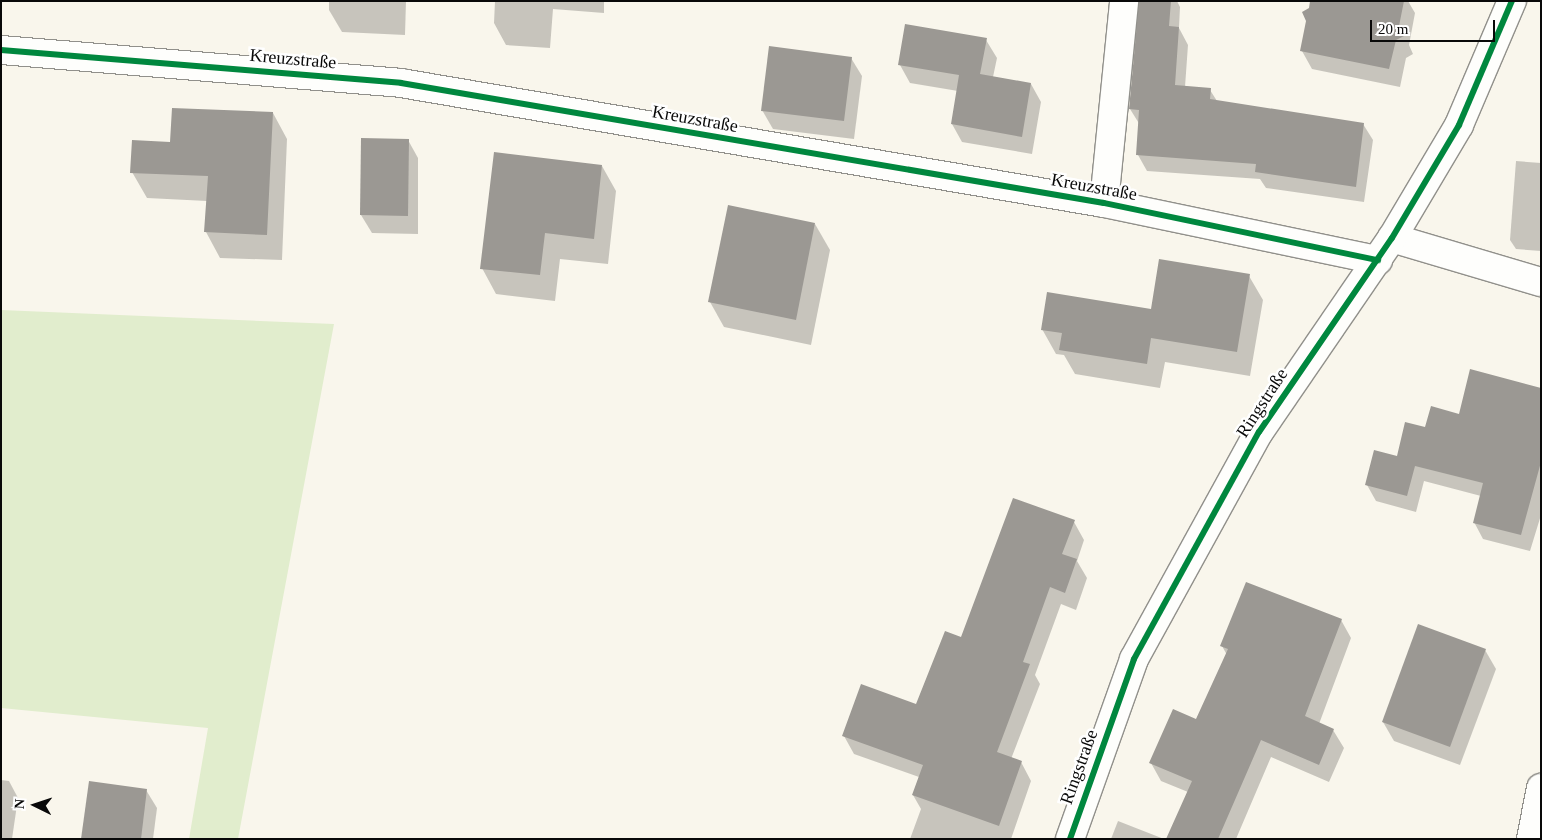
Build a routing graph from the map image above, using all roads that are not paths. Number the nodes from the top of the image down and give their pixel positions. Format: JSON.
{"nodes":[{"id":1,"x":1124,"y":1,"type":"edge"},
{"id":2,"x":1512,"y":1,"type":"edge"},
{"id":3,"x":1,"y":50,"type":"edge"},
{"id":4,"x":1104,"y":203,"type":"junction"},
{"id":5,"x":1385,"y":249,"type":"junction"},
{"id":6,"x":1541,"y":282,"type":"edge"},
{"id":7,"x":1541,"y":788,"type":"edge"},
{"id":8,"x":1070,"y":839,"type":"edge"},
{"id":9,"x":1531,"y":839,"type":"edge"}],
"edges":[{"from":1,"to":4,"type":"street"},
{"from":2,"to":5,"type":"street","name":"Ringstraße"},
{"from":3,"to":4,"type":"street","name":"Kreuzstraße"},
{"from":4,"to":5,"type":"street","name":"Kreuzstraße"},
{"from":5,"to":6,"type":"street","name":"Kreuzstraße"},
{"from":5,"to":8,"type":"street","name":"Ringstraße"},
{"from":7,"to":9,"type":"street"}]}
